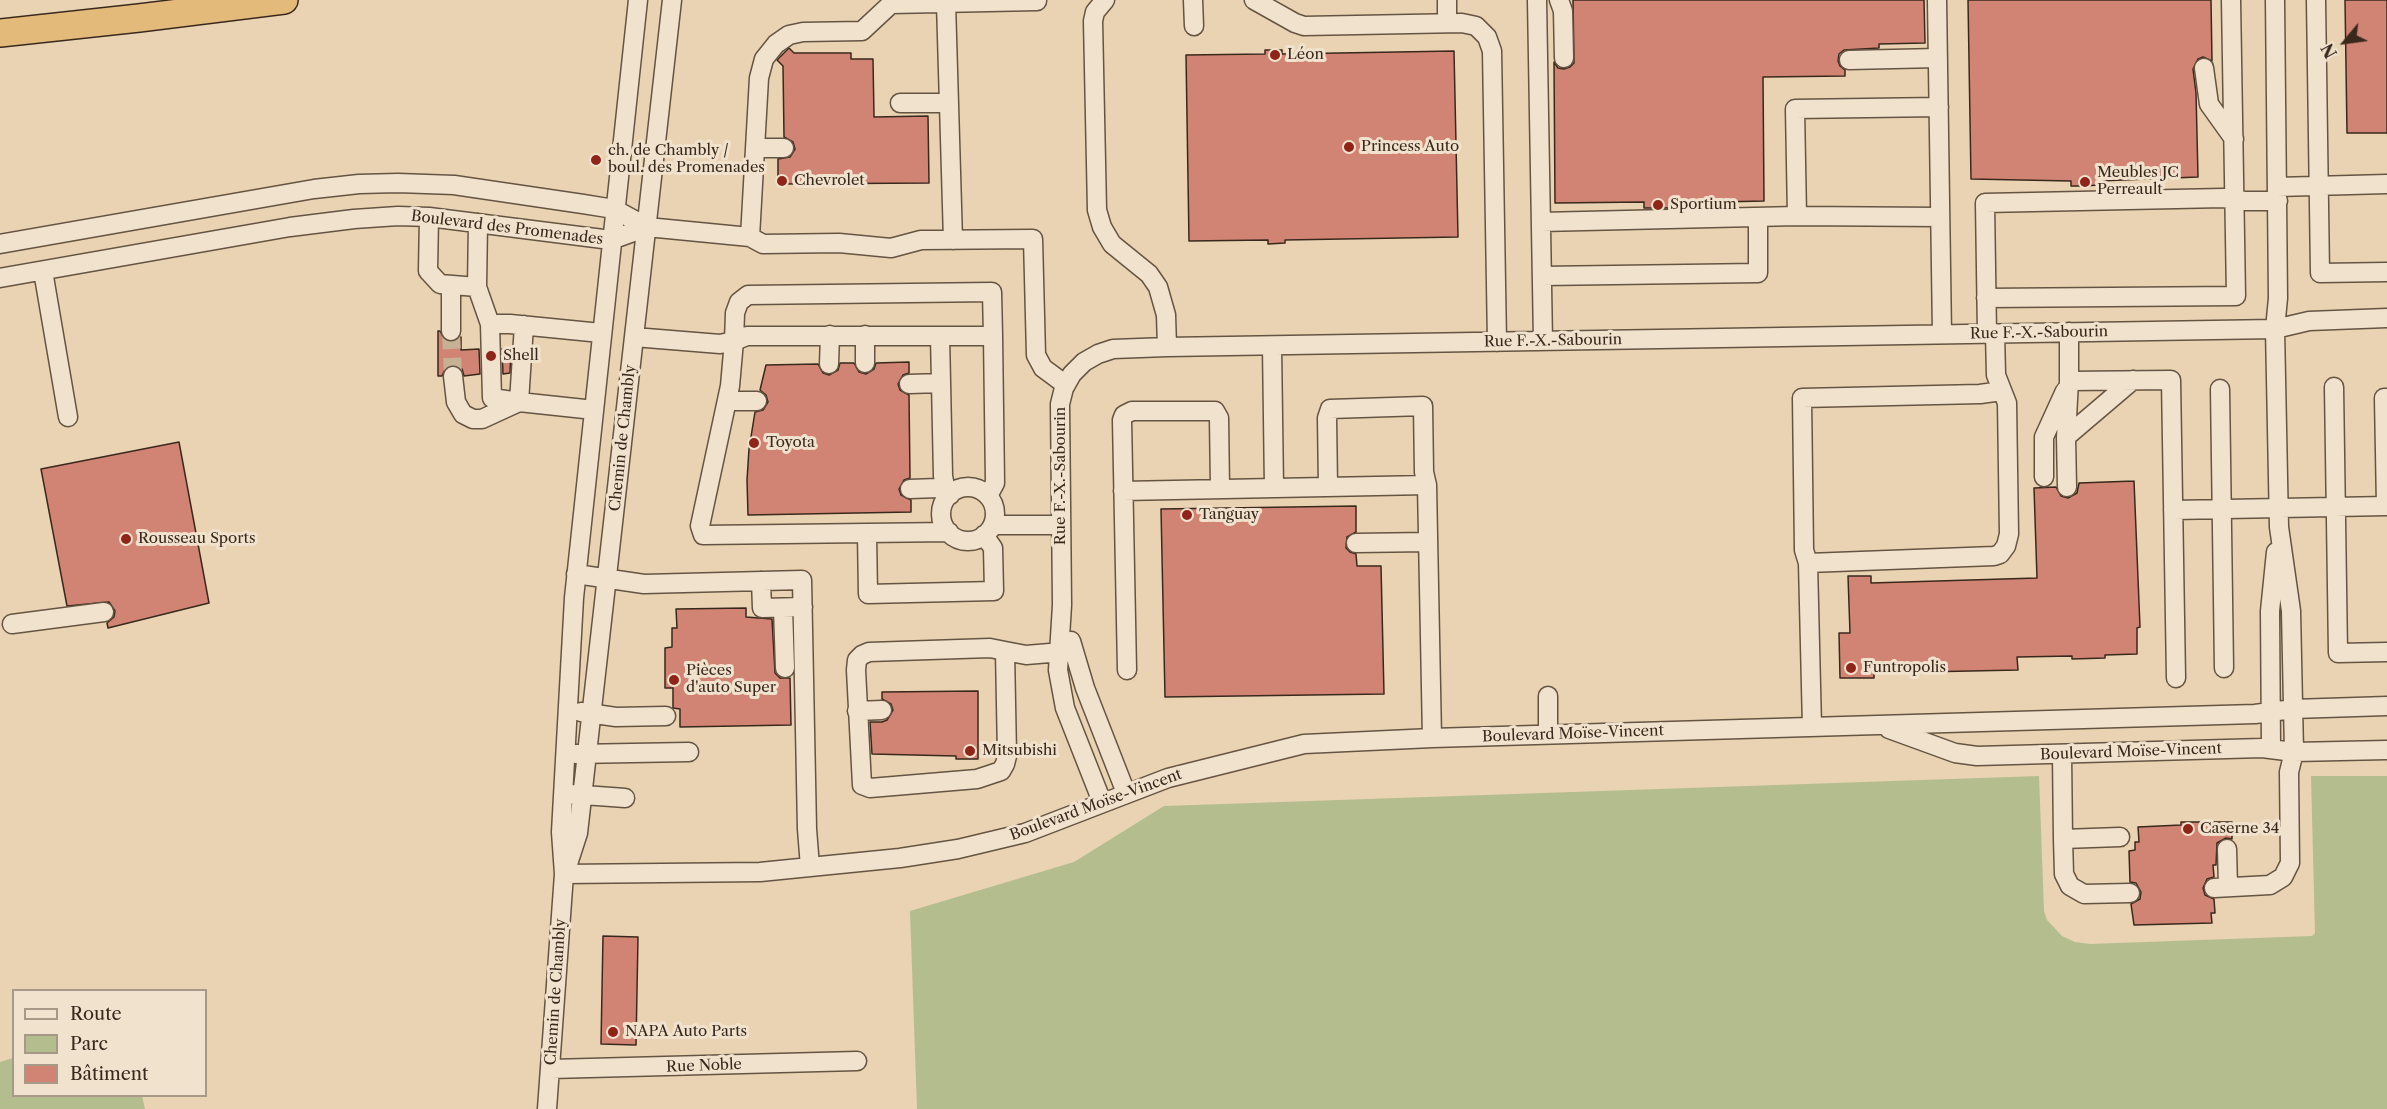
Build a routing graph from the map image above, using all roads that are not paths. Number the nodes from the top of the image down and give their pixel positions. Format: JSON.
{"nodes":[{"id":1,"x":284,"y":0,"type":"edge"},
{"id":2,"x":638,"y":0,"type":"edge"},
{"id":3,"x":672,"y":0,"type":"edge"},
{"id":4,"x":1105,"y":0,"type":"edge"},
{"id":5,"x":1193,"y":0,"type":"edge"},
{"id":6,"x":1447,"y":0,"type":"edge"},
{"id":7,"x":1537,"y":0,"type":"edge"},
{"id":8,"x":1559,"y":0,"type":"edge"},
{"id":9,"x":1937,"y":0,"type":"edge"},
{"id":10,"x":2231,"y":0,"type":"edge"},
{"id":11,"x":2275,"y":0,"type":"edge"},
{"id":12,"x":2316,"y":0,"type":"edge"},
{"id":13,"x":1037,"y":1,"type":"edge"},
{"id":14,"x":1262,"y":2,"type":"edge"},
{"id":15,"x":946,"y":3,"type":"junction"},
{"id":16,"x":1447,"y":23,"type":"junction"},
{"id":17,"x":1194,"y":26,"type":"dead end"},
{"id":18,"x":0,"y":33,"type":"edge"},
{"id":19,"x":1564,"y":58,"type":"dead end"},
{"id":20,"x":1938,"y":58,"type":"junction"},
{"id":21,"x":1849,"y":60,"type":"dead end"},
{"id":22,"x":2204,"y":68,"type":"dead end"},
{"id":23,"x":900,"y":103,"type":"dead end"},
{"id":24,"x":949,"y":103,"type":"junction"},
{"id":25,"x":1939,"y":107,"type":"junction"},
{"id":26,"x":2234,"y":139,"type":"junction"},
{"id":27,"x":756,"y":148,"type":"junction"},
{"id":28,"x":784,"y":148,"type":"dead end"},
{"id":29,"x":2387,"y":184,"type":"edge"},
{"id":30,"x":2318,"y":185,"type":"junction"},
{"id":31,"x":2278,"y":194,"type":"junction"},
{"id":32,"x":2235,"y":200,"type":"junction"},
{"id":33,"x":614,"y":209,"type":"junction"},
{"id":34,"x":1797,"y":216,"type":"junction"},
{"id":35,"x":429,"y":217,"type":"junction"},
{"id":36,"x":1758,"y":217,"type":"junction"},
{"id":37,"x":1940,"y":217,"type":"junction"},
{"id":38,"x":1541,"y":222,"type":"junction"},
{"id":39,"x":478,"y":223,"type":"junction"},
{"id":40,"x":647,"y":227,"type":"junction"},
{"id":41,"x":750,"y":237,"type":"junction"},
{"id":42,"x":611,"y":240,"type":"junction"},
{"id":43,"x":953,"y":240,"type":"junction"},
{"id":44,"x":0,"y":244,"type":"edge"},
{"id":45,"x":43,"y":271,"type":"junction"},
{"id":46,"x":2387,"y":272,"type":"edge"},
{"id":47,"x":1542,"y":276,"type":"junction"},
{"id":48,"x":0,"y":278,"type":"edge"},
{"id":49,"x":451,"y":285,"type":"junction"},
{"id":50,"x":477,"y":287,"type":"junction"},
{"id":51,"x":1986,"y":298,"type":"junction"},
{"id":52,"x":2387,"y":318,"type":"edge"},
{"id":53,"x":490,"y":324,"type":"junction"},
{"id":54,"x":524,"y":325,"type":"junction"},
{"id":55,"x":2275,"y":329,"type":"junction"},
{"id":56,"x":451,"y":331,"type":"tunnel mouth"},
{"id":57,"x":2069,"y":332,"type":"junction"},
{"id":58,"x":601,"y":333,"type":"junction"},
{"id":59,"x":1942,"y":334,"type":"junction"},
{"id":60,"x":1991,"y":334,"type":"junction"},
{"id":61,"x":830,"y":335,"type":"junction"},
{"id":62,"x":865,"y":335,"type":"junction"},
{"id":63,"x":634,"y":336,"type":"junction"},
{"id":64,"x":940,"y":336,"type":"junction"},
{"id":65,"x":993,"y":336,"type":"junction"},
{"id":66,"x":734,"y":340,"type":"junction"},
{"id":67,"x":1543,"y":341,"type":"junction"},
{"id":68,"x":1497,"y":342,"type":"junction"},
{"id":69,"x":1272,"y":346,"type":"junction"},
{"id":70,"x":1167,"y":347,"type":"junction"},
{"id":71,"x":865,"y":363,"type":"dead end"},
{"id":72,"x":829,"y":364,"type":"dead end"},
{"id":73,"x":453,"y":376,"type":"tunnel mouth"},
{"id":74,"x":2133,"y":380,"type":"junction"},
{"id":75,"x":2069,"y":381,"type":"junction"},
{"id":76,"x":941,"y":383,"type":"junction"},
{"id":77,"x":909,"y":384,"type":"dead end"},
{"id":78,"x":1066,"y":385,"type":"junction"},
{"id":79,"x":2334,"y":387,"type":"dead end"},
{"id":80,"x":2220,"y":389,"type":"dead end"},
{"id":81,"x":2002,"y":391,"type":"junction"},
{"id":82,"x":2387,"y":398,"type":"edge"},
{"id":83,"x":727,"y":401,"type":"junction"},
{"id":84,"x":757,"y":401,"type":"dead end"},
{"id":85,"x":519,"y":402,"type":"junction"},
{"id":86,"x":594,"y":410,"type":"junction"},
{"id":87,"x":68,"y":417,"type":"dead end"},
{"id":88,"x":2066,"y":437,"type":"junction"},
{"id":89,"x":2386,"y":449,"type":"edge"},
{"id":90,"x":2044,"y":477,"type":"dead end"},
{"id":91,"x":1427,"y":485,"type":"junction"},
{"id":92,"x":1328,"y":487,"type":"junction"},
{"id":93,"x":2067,"y":487,"type":"dead end"},
{"id":94,"x":1220,"y":488,"type":"junction"},
{"id":95,"x":1274,"y":488,"type":"junction"},
{"id":96,"x":910,"y":489,"type":"dead end"},
{"id":97,"x":947,"y":490,"type":"junction"},
{"id":98,"x":1124,"y":491,"type":"junction"},
{"id":99,"x":988,"y":496,"type":"junction"},
{"id":100,"x":2386,"y":506,"type":"edge"},
{"id":101,"x":2279,"y":507,"type":"junction"},
{"id":102,"x":2335,"y":507,"type":"junction"},
{"id":103,"x":2221,"y":508,"type":"junction"},
{"id":104,"x":2173,"y":510,"type":"junction"},
{"id":105,"x":1061,"y":525,"type":"junction"},
{"id":106,"x":2279,"y":527,"type":"junction"},
{"id":107,"x":989,"y":530,"type":"junction"},
{"id":108,"x":949,"y":532,"type":"junction"},
{"id":109,"x":867,"y":534,"type":"junction"},
{"id":110,"x":1428,"y":542,"type":"junction"},
{"id":111,"x":1356,"y":543,"type":"dead end"},
{"id":112,"x":1808,"y":563,"type":"junction"},
{"id":113,"x":576,"y":574,"type":"junction"},
{"id":114,"x":608,"y":579,"type":"junction"},
{"id":115,"x":761,"y":581,"type":"junction"},
{"id":116,"x":802,"y":607,"type":"junction"},
{"id":117,"x":783,"y":608,"type":"junction"},
{"id":118,"x":104,"y":612,"type":"dead end"},
{"id":119,"x":12,"y":624,"type":"dead end"},
{"id":120,"x":1005,"y":651,"type":"junction"},
{"id":121,"x":1066,"y":652,"type":"junction"},
{"id":122,"x":2387,"y":652,"type":"edge"},
{"id":123,"x":785,"y":668,"type":"dead end"},
{"id":124,"x":2224,"y":668,"type":"dead end"},
{"id":125,"x":1127,"y":669,"type":"dead end"},
{"id":126,"x":2176,"y":678,"type":"dead end"},
{"id":127,"x":1548,"y":696,"type":"dead end"},
{"id":128,"x":2387,"y":706,"type":"edge"},
{"id":129,"x":2293,"y":709,"type":"junction"},
{"id":130,"x":568,"y":710,"type":"junction"},
{"id":131,"x":882,"y":710,"type":"dead end"},
{"id":132,"x":857,"y":711,"type":"junction"},
{"id":133,"x":2271,"y":712,"type":"junction"},
{"id":134,"x":592,"y":714,"type":"junction"},
{"id":135,"x":666,"y":716,"type":"dead end"},
{"id":136,"x":1879,"y":725,"type":"junction"},
{"id":137,"x":1812,"y":727,"type":"junction"},
{"id":138,"x":1548,"y":734,"type":"junction"},
{"id":139,"x":1432,"y":738,"type":"junction"},
{"id":140,"x":2271,"y":748,"type":"junction"},
{"id":141,"x":2387,"y":750,"type":"edge"},
{"id":142,"x":689,"y":752,"type":"dead end"},
{"id":143,"x":2294,"y":752,"type":"junction"},
{"id":144,"x":565,"y":754,"type":"junction"},
{"id":145,"x":2062,"y":754,"type":"junction"},
{"id":146,"x":588,"y":755,"type":"junction"},
{"id":147,"x":2289,"y":772,"type":"junction"},
{"id":148,"x":1126,"y":793,"type":"junction"},
{"id":149,"x":563,"y":794,"type":"junction"},
{"id":150,"x":583,"y":796,"type":"junction"},
{"id":151,"x":625,"y":798,"type":"dead end"},
{"id":152,"x":1102,"y":802,"type":"junction"},
{"id":153,"x":2120,"y":837,"type":"dead end"},
{"id":154,"x":2063,"y":839,"type":"junction"},
{"id":155,"x":2227,"y":849,"type":"dead end"},
{"id":156,"x":810,"y":867,"type":"junction"},
{"id":157,"x":564,"y":874,"type":"junction"},
{"id":158,"x":2130,"y":893,"type":"dead end"},
{"id":159,"x":857,"y":1061,"type":"dead end"},
{"id":160,"x":551,"y":1069,"type":"junction"},
{"id":161,"x":548,"y":1109,"type":"edge"}],
"edges":[{"from":1,"to":18,"type":"highway"},
{"from":2,"to":33,"type":"street","name":"Chemin de Chambly"},
{"from":3,"to":40,"type":"street","name":"Chemin de Chambly"},
{"from":4,"to":70,"type":"street"},
{"from":5,"to":17,"type":"street"},
{"from":6,"to":16,"type":"street"},
{"from":7,"to":38,"type":"street"},
{"from":8,"to":19,"type":"street"},
{"from":9,"to":20,"type":"street"},
{"from":10,"to":26,"type":"street"},
{"from":11,"to":31,"type":"street"},
{"from":12,"to":30,"type":"street"},
{"from":13,"to":15,"type":"street"},
{"from":14,"to":16,"type":"street"},
{"from":15,"to":24,"type":"street"},
{"from":15,"to":27,"type":"street"},
{"from":16,"to":68,"type":"street"},
{"from":20,"to":21,"type":"street"},
{"from":20,"to":25,"type":"street"},
{"from":22,"to":26,"type":"street"},
{"from":23,"to":24,"type":"street"},
{"from":24,"to":43,"type":"street"},
{"from":25,"to":34,"type":"street"},
{"from":25,"to":37,"type":"street"},
{"from":26,"to":32,"type":"street"},
{"from":27,"to":28,"type":"street"},
{"from":27,"to":41,"type":"street"},
{"from":29,"to":30,"type":"street"},
{"from":30,"to":31,"type":"street"},
{"from":30,"to":46,"type":"street"},
{"from":31,"to":32,"type":"street"},
{"from":31,"to":55,"type":"street"},
{"from":32,"to":51,"type":"street"},
{"from":32,"to":51,"type":"street"},
{"from":33,"to":40,"type":"street"},
{"from":33,"to":42,"type":"street","name":"Chemin de Chambly"},
{"from":33,"to":44,"type":"street"},
{"from":34,"to":36,"type":"street"},
{"from":34,"to":37,"type":"street"},
{"from":35,"to":39,"type":"street","name":"Boulevard des Promenades"},
{"from":35,"to":45,"type":"street","name":"Boulevard des Promenades"},
{"from":35,"to":49,"type":"street"},
{"from":36,"to":38,"type":"street"},
{"from":36,"to":47,"type":"street"},
{"from":37,"to":59,"type":"street"},
{"from":38,"to":47,"type":"street"},
{"from":39,"to":42,"type":"street","name":"Boulevard des Promenades"},
{"from":39,"to":50,"type":"street"},
{"from":40,"to":41,"type":"street"},
{"from":40,"to":42,"type":"street","name":"Boulevard des Promenades"},
{"from":40,"to":63,"type":"street","name":"Chemin de Chambly"},
{"from":41,"to":43,"type":"street"},
{"from":42,"to":58,"type":"street","name":"Chemin de Chambly"},
{"from":43,"to":78,"type":"street"},
{"from":45,"to":48,"type":"street","name":"Boulevard des Promenades"},
{"from":45,"to":87,"type":"street"},
{"from":47,"to":67,"type":"street"},
{"from":49,"to":50,"type":"street"},
{"from":49,"to":56,"type":"street"},
{"from":50,"to":53,"type":"street"},
{"from":51,"to":60,"type":"street"},
{"from":52,"to":55,"type":"street","name":"Rue F.-X.-Sabourin"},
{"from":53,"to":54,"type":"street"},
{"from":53,"to":85,"type":"street"},
{"from":54,"to":58,"type":"street"},
{"from":54,"to":85,"type":"street"},
{"from":55,"to":57,"type":"street","name":"Rue F.-X.-Sabourin"},
{"from":55,"to":101,"type":"street"},
{"from":57,"to":60,"type":"street","name":"Rue F.-X.-Sabourin"},
{"from":57,"to":75,"type":"street"},
{"from":58,"to":86,"type":"street","name":"Chemin de Chambly"},
{"from":59,"to":60,"type":"street","name":"Rue F.-X.-Sabourin"},
{"from":59,"to":67,"type":"street","name":"Rue F.-X.-Sabourin"},
{"from":60,"to":81,"type":"street"},
{"from":61,"to":62,"type":"street"},
{"from":61,"to":66,"type":"street"},
{"from":61,"to":72,"type":"street"},
{"from":62,"to":64,"type":"street"},
{"from":62,"to":71,"type":"street"},
{"from":63,"to":66,"type":"street"},
{"from":63,"to":114,"type":"street","name":"Chemin de Chambly"},
{"from":64,"to":65,"type":"street"},
{"from":64,"to":76,"type":"street"},
{"from":65,"to":66,"type":"street"},
{"from":65,"to":99,"type":"street"},
{"from":66,"to":83,"type":"street"},
{"from":67,"to":68,"type":"street","name":"Rue F.-X.-Sabourin"},
{"from":68,"to":69,"type":"street","name":"Rue F.-X.-Sabourin"},
{"from":69,"to":70,"type":"street","name":"Rue F.-X.-Sabourin"},
{"from":69,"to":95,"type":"street"},
{"from":70,"to":78,"type":"street","name":"Rue F.-X.-Sabourin"},
{"from":73,"to":85,"type":"street"},
{"from":74,"to":75,"type":"street"},
{"from":74,"to":88,"type":"street"},
{"from":74,"to":104,"type":"street"},
{"from":75,"to":88,"type":"street"},
{"from":75,"to":90,"type":"street"},
{"from":76,"to":77,"type":"street"},
{"from":76,"to":97,"type":"street"},
{"from":78,"to":105,"type":"street","name":"Rue F.-X.-Sabourin"},
{"from":79,"to":102,"type":"street"},
{"from":80,"to":103,"type":"street"},
{"from":81,"to":112,"type":"street"},
{"from":81,"to":112,"type":"street"},
{"from":82,"to":89,"type":"street"},
{"from":83,"to":84,"type":"street"},
{"from":83,"to":109,"type":"street"},
{"from":85,"to":86,"type":"street"},
{"from":86,"to":113,"type":"street","name":"Chemin de Chambly"},
{"from":88,"to":93,"type":"street"},
{"from":89,"to":100,"type":"street"},
{"from":91,"to":92,"type":"street"},
{"from":91,"to":92,"type":"street"},
{"from":91,"to":110,"type":"street"},
{"from":92,"to":95,"type":"street"},
{"from":94,"to":95,"type":"street"},
{"from":94,"to":98,"type":"street"},
{"from":94,"to":98,"type":"street"},
{"from":96,"to":97,"type":"street"},
{"from":97,"to":99,"type":"street"},
{"from":97,"to":108,"type":"street"},
{"from":98,"to":125,"type":"street"},
{"from":99,"to":107,"type":"street"},
{"from":100,"to":102,"type":"street"},
{"from":101,"to":102,"type":"street"},
{"from":101,"to":103,"type":"street"},
{"from":101,"to":106,"type":"street"},
{"from":102,"to":122,"type":"street"},
{"from":103,"to":104,"type":"street"},
{"from":103,"to":124,"type":"street"},
{"from":104,"to":126,"type":"street"},
{"from":105,"to":107,"type":"street"},
{"from":105,"to":121,"type":"street","name":"Rue F.-X.-Sabourin"},
{"from":106,"to":129,"type":"street"},
{"from":106,"to":133,"type":"street"},
{"from":107,"to":108,"type":"street"},
{"from":107,"to":109,"type":"street"},
{"from":108,"to":109,"type":"street"},
{"from":110,"to":111,"type":"street"},
{"from":110,"to":139,"type":"street"},
{"from":112,"to":137,"type":"street"},
{"from":113,"to":114,"type":"street"},
{"from":113,"to":130,"type":"street","name":"Chemin de Chambly"},
{"from":114,"to":115,"type":"street"},
{"from":114,"to":134,"type":"street","name":"Chemin de Chambly"},
{"from":115,"to":116,"type":"street"},
{"from":115,"to":117,"type":"street"},
{"from":116,"to":117,"type":"street"},
{"from":116,"to":156,"type":"street"},
{"from":117,"to":123,"type":"street"},
{"from":118,"to":119,"type":"street"},
{"from":120,"to":121,"type":"street"},
{"from":120,"to":132,"type":"street"},
{"from":120,"to":132,"type":"street"},
{"from":121,"to":148,"type":"street","name":"Rue F.-X.-Sabourin"},
{"from":121,"to":152,"type":"street","name":"Rue F.-X.-Sabourin"},
{"from":127,"to":138,"type":"street"},
{"from":128,"to":129,"type":"street","name":"Boulevard Moïse-Vincent"},
{"from":129,"to":133,"type":"street","name":"Boulevard Moïse-Vincent"},
{"from":129,"to":143,"type":"street"},
{"from":130,"to":134,"type":"street"},
{"from":130,"to":144,"type":"street","name":"Chemin de Chambly"},
{"from":131,"to":132,"type":"street"},
{"from":133,"to":136,"type":"street","name":"Boulevard Moïse-Vincent"},
{"from":133,"to":140,"type":"street"},
{"from":134,"to":135,"type":"street"},
{"from":134,"to":146,"type":"street","name":"Chemin de Chambly"},
{"from":136,"to":137,"type":"street","name":"Boulevard Moïse-Vincent"},
{"from":136,"to":145,"type":"street","name":"Boulevard Moïse-Vincent"},
{"from":137,"to":138,"type":"street","name":"Boulevard Moïse-Vincent"},
{"from":138,"to":139,"type":"street","name":"Boulevard Moïse-Vincent"},
{"from":139,"to":148,"type":"street","name":"Boulevard Moïse-Vincent"},
{"from":140,"to":143,"type":"street","name":"Boulevard Moïse-Vincent"},
{"from":140,"to":145,"type":"street","name":"Boulevard Moïse-Vincent"},
{"from":140,"to":147,"type":"street"},
{"from":141,"to":143,"type":"street","name":"Boulevard Moïse-Vincent"},
{"from":142,"to":146,"type":"street"},
{"from":143,"to":147,"type":"street"},
{"from":144,"to":146,"type":"street"},
{"from":144,"to":149,"type":"street","name":"Chemin de Chambly"},
{"from":145,"to":154,"type":"street"},
{"from":146,"to":150,"type":"street","name":"Chemin de Chambly"},
{"from":147,"to":155,"type":"street"},
{"from":148,"to":152,"type":"street","name":"Boulevard Moïse-Vincent"},
{"from":149,"to":150,"type":"street"},
{"from":149,"to":157,"type":"street","name":"Chemin de Chambly"},
{"from":150,"to":151,"type":"street"},
{"from":150,"to":157,"type":"street","name":"Chemin de Chambly"},
{"from":152,"to":156,"type":"street","name":"Boulevard Moïse-Vincent"},
{"from":153,"to":154,"type":"street"},
{"from":154,"to":158,"type":"street"},
{"from":156,"to":157,"type":"street","name":"Boulevard Moïse-Vincent"},
{"from":157,"to":160,"type":"street","name":"Chemin de Chambly"},
{"from":159,"to":160,"type":"street","name":"Rue Noble"},
{"from":160,"to":161,"type":"street","name":"Chemin de Chambly"}]}
